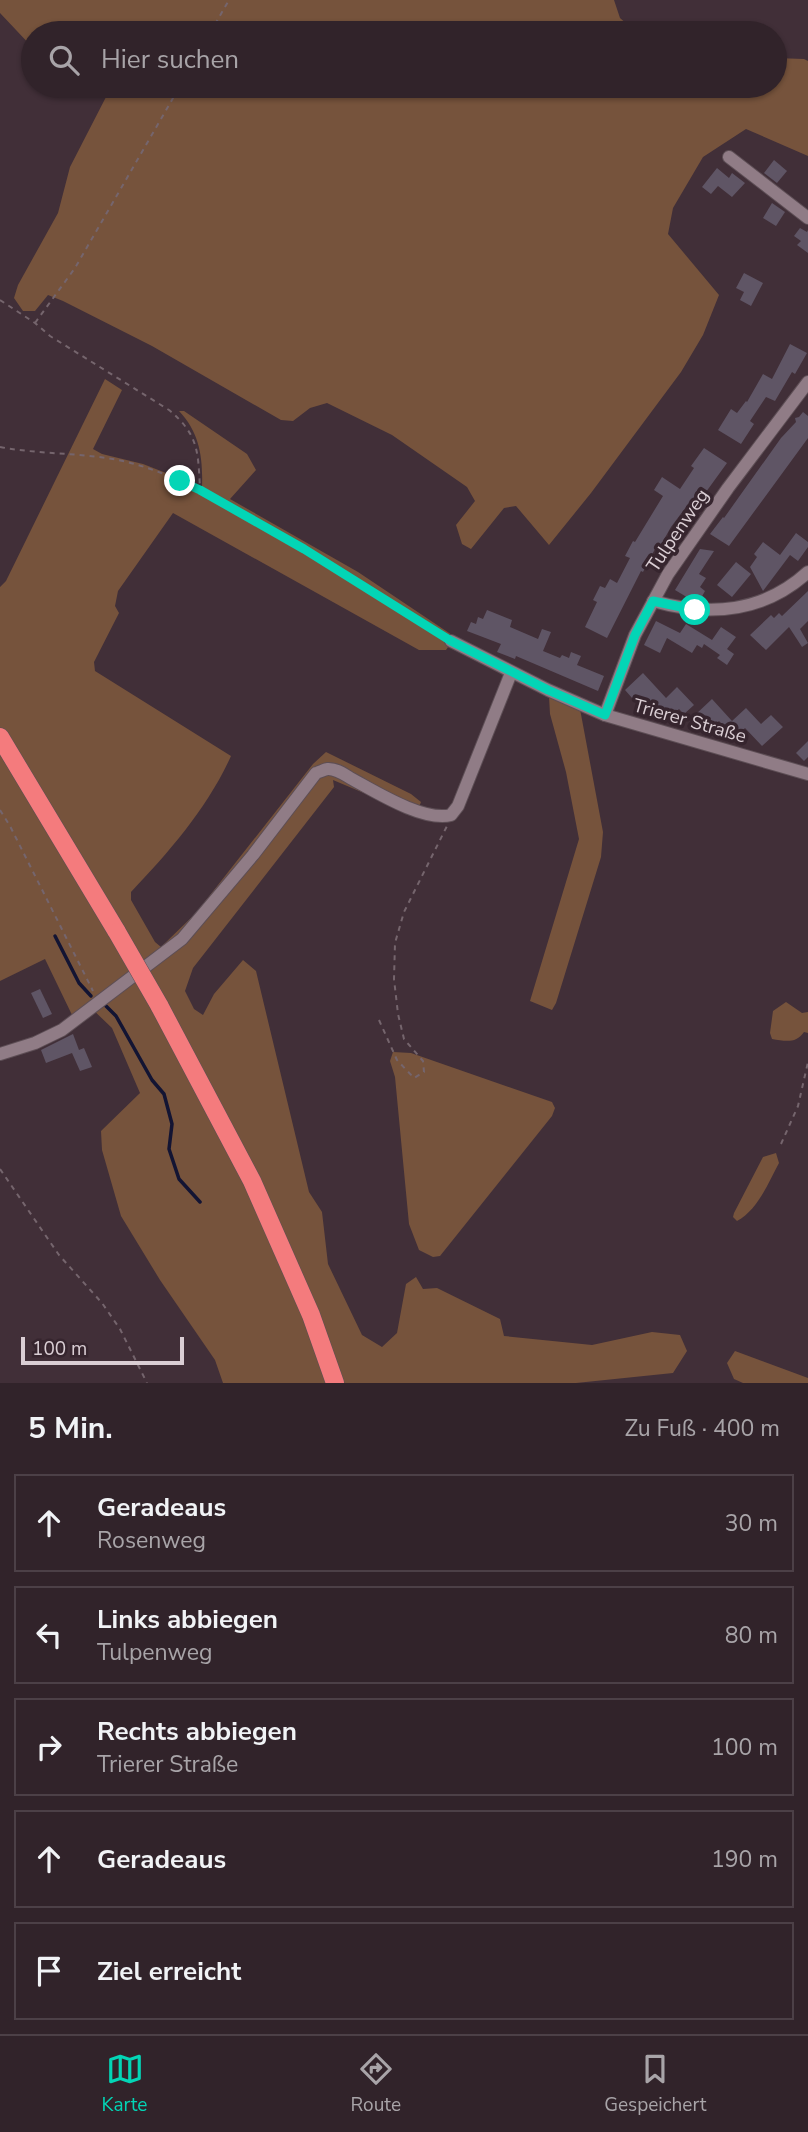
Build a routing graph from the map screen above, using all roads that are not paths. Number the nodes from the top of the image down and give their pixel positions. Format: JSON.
{"nodes":[{"id":1,"x":729,"y":157,"type":"dead end"},
{"id":2,"x":808,"y":218,"type":"edge"},
{"id":3,"x":808,"y":382,"type":"edge"},
{"id":4,"x":808,"y":572,"type":"edge"},
{"id":5,"x":653,"y":601,"type":"junction"},
{"id":6,"x":451,"y":641,"type":"road end"},
{"id":7,"x":511,"y":673,"type":"junction"},
{"id":8,"x":605,"y":715,"type":"junction"},
{"id":9,"x":0,"y":737,"type":"edge"},
{"id":10,"x":808,"y":774,"type":"edge"},
{"id":11,"x":0,"y":1054,"type":"edge"},
{"id":12,"x":335,"y":1383,"type":"edge"}],
"edges":[{"from":1,"to":2,"type":"street"},
{"from":3,"to":5,"type":"street","name":"Tulpenweg"},
{"from":4,"to":5,"type":"street"},
{"from":5,"to":8,"type":"street","name":"Tulpenweg"},
{"from":6,"to":7,"type":"street","name":"Trierer Straße"},
{"from":7,"to":8,"type":"street","name":"Trierer Straße"},
{"from":7,"to":11,"type":"street"},
{"from":8,"to":10,"type":"street","name":"Trierer Straße"},
{"from":9,"to":12,"type":"highway","bridge":true}]}
